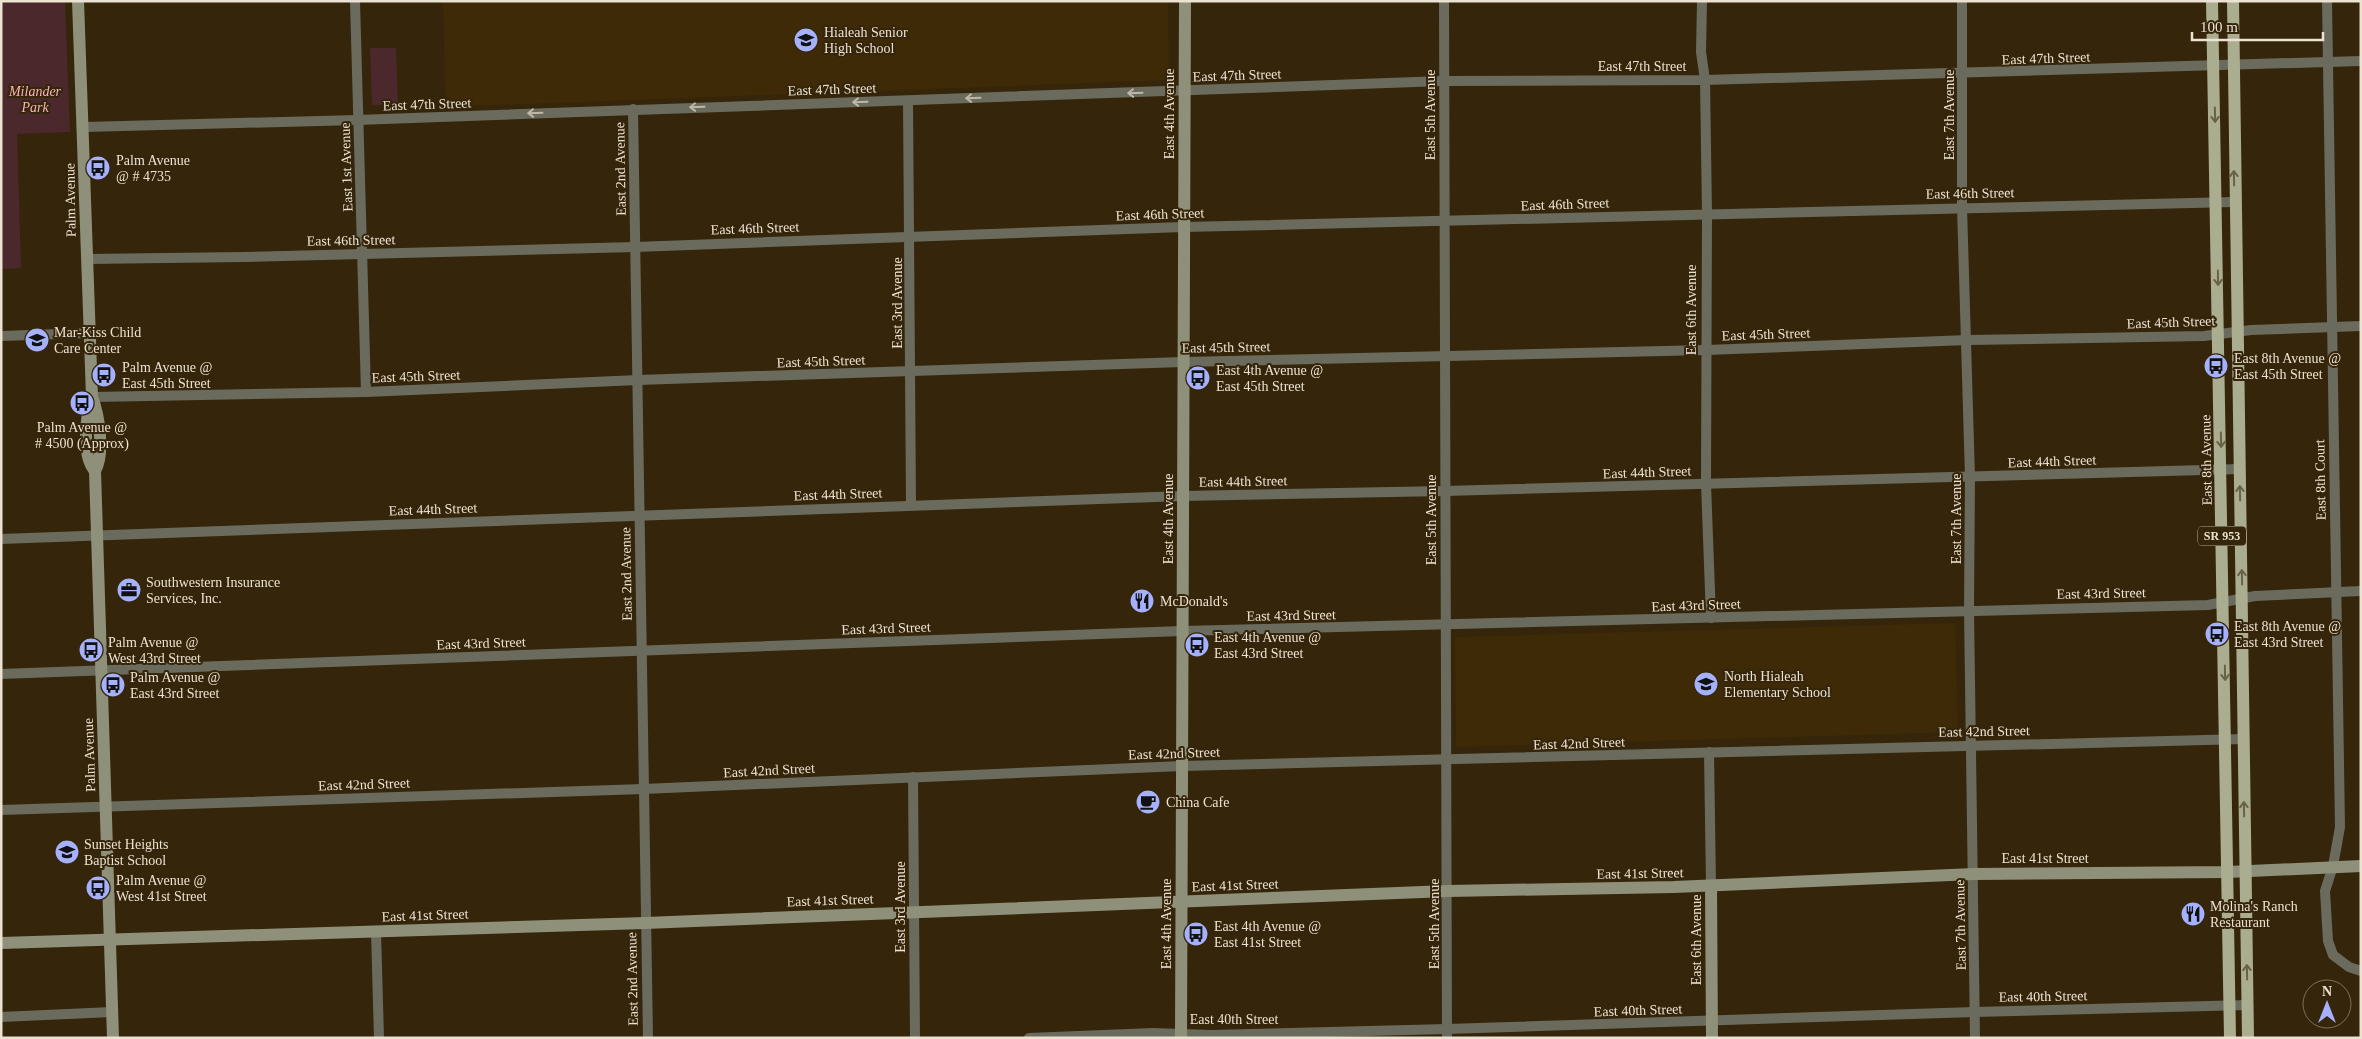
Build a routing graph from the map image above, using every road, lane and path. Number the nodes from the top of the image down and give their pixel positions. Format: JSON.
{"nodes":[{"id":1,"x":78,"y":1,"type":"edge"},
{"id":2,"x":355,"y":1,"type":"edge"},
{"id":3,"x":1184,"y":1,"type":"edge"},
{"id":4,"x":1444,"y":1,"type":"edge"},
{"id":5,"x":1702,"y":1,"type":"edge"},
{"id":6,"x":1962,"y":1,"type":"edge"},
{"id":7,"x":2212,"y":1,"type":"edge"},
{"id":8,"x":2233,"y":1,"type":"edge"},
{"id":9,"x":2327,"y":1,"type":"edge"},
{"id":10,"x":2361,"y":61,"type":"edge"},
{"id":11,"x":2329,"y":62,"type":"junction"},
{"id":12,"x":2233,"y":66,"type":"junction"},
{"id":13,"x":2214,"y":67,"type":"junction"},
{"id":14,"x":1963,"y":74,"type":"junction"},
{"id":15,"x":1705,"y":80,"type":"junction"},
{"id":16,"x":1444,"y":81,"type":"junction"},
{"id":17,"x":1184,"y":91,"type":"junction"},
{"id":18,"x":908,"y":101,"type":"junction"},
{"id":19,"x":634,"y":109,"type":"junction"},
{"id":20,"x":357,"y":120,"type":"junction"},
{"id":21,"x":84,"y":127,"type":"junction"},
{"id":22,"x":2217,"y":202,"type":"junction"},
{"id":23,"x":2235,"y":202,"type":"junction"},
{"id":24,"x":1962,"y":207,"type":"junction"},
{"id":25,"x":1707,"y":214,"type":"junction"},
{"id":26,"x":1444,"y":222,"type":"junction"},
{"id":27,"x":1183,"y":227,"type":"junction"},
{"id":28,"x":910,"y":236,"type":"junction"},
{"id":29,"x":635,"y":247,"type":"junction"},
{"id":30,"x":363,"y":254,"type":"junction"},
{"id":31,"x":87,"y":258,"type":"junction"},
{"id":32,"x":2361,"y":326,"type":"edge"},
{"id":33,"x":2332,"y":328,"type":"junction"},
{"id":34,"x":2237,"y":332,"type":"junction"},
{"id":35,"x":90,"y":334,"type":"junction"},
{"id":36,"x":2219,"y":334,"type":"junction"},
{"id":37,"x":1,"y":336,"type":"edge"},
{"id":38,"x":1968,"y":340,"type":"junction"},
{"id":39,"x":1706,"y":350,"type":"junction"},
{"id":40,"x":1446,"y":356,"type":"junction"},
{"id":41,"x":1183,"y":362,"type":"junction"},
{"id":42,"x":911,"y":372,"type":"junction"},
{"id":43,"x":638,"y":380,"type":"junction"},
{"id":44,"x":366,"y":392,"type":"junction"},
{"id":45,"x":92,"y":397,"type":"junction"},
{"id":46,"x":2240,"y":469,"type":"junction"},
{"id":47,"x":2221,"y":470,"type":"junction"},
{"id":48,"x":1970,"y":477,"type":"junction"},
{"id":49,"x":1706,"y":484,"type":"junction"},
{"id":50,"x":1445,"y":491,"type":"junction"},
{"id":51,"x":1183,"y":496,"type":"junction"},
{"id":52,"x":911,"y":505,"type":"junction"},
{"id":53,"x":639,"y":515,"type":"junction"},
{"id":54,"x":97,"y":536,"type":"junction"},
{"id":55,"x":1,"y":539,"type":"edge"},
{"id":56,"x":2361,"y":591,"type":"edge"},
{"id":57,"x":2336,"y":592,"type":"junction"},
{"id":58,"x":2242,"y":598,"type":"junction"},
{"id":59,"x":2224,"y":602,"type":"junction"},
{"id":60,"x":1970,"y":610,"type":"junction"},
{"id":61,"x":1711,"y":618,"type":"junction"},
{"id":62,"x":1446,"y":625,"type":"junction"},
{"id":63,"x":1182,"y":631,"type":"junction"},
{"id":64,"x":642,"y":651,"type":"junction"},
{"id":65,"x":101,"y":670,"type":"junction"},
{"id":66,"x":1,"y":674,"type":"edge"},
{"id":67,"x":2244,"y":739,"type":"junction"},
{"id":68,"x":2226,"y":740,"type":"junction"},
{"id":69,"x":1972,"y":745,"type":"junction"},
{"id":70,"x":1709,"y":752,"type":"junction"},
{"id":71,"x":1446,"y":760,"type":"junction"},
{"id":72,"x":1182,"y":766,"type":"junction"},
{"id":73,"x":913,"y":777,"type":"junction"},
{"id":74,"x":643,"y":789,"type":"junction"},
{"id":75,"x":105,"y":806,"type":"junction"},
{"id":76,"x":1,"y":810,"type":"edge"},
{"id":77,"x":2333,"y":866,"type":"junction"},
{"id":78,"x":2361,"y":866,"type":"edge"},
{"id":79,"x":2245,"y":871,"type":"junction"},
{"id":80,"x":2228,"y":872,"type":"junction"},
{"id":81,"x":1974,"y":874,"type":"junction"},
{"id":82,"x":1711,"y":886,"type":"junction"},
{"id":83,"x":1448,"y":891,"type":"junction"},
{"id":84,"x":1181,"y":902,"type":"junction"},
{"id":85,"x":914,"y":912,"type":"junction"},
{"id":86,"x":645,"y":923,"type":"junction"},
{"id":87,"x":376,"y":932,"type":"junction"},
{"id":88,"x":110,"y":939,"type":"junction"},
{"id":89,"x":1,"y":943,"type":"edge"},
{"id":90,"x":2361,"y":970,"type":"edge"},
{"id":91,"x":2230,"y":1005,"type":"junction"},
{"id":92,"x":2248,"y":1006,"type":"junction"},
{"id":93,"x":112,"y":1012,"type":"junction"},
{"id":94,"x":1975,"y":1012,"type":"junction"},
{"id":95,"x":1,"y":1017,"type":"edge"},
{"id":96,"x":1712,"y":1021,"type":"junction"},
{"id":97,"x":1447,"y":1034,"type":"edge"},
{"id":98,"x":1181,"y":1036,"type":"edge"},
{"id":99,"x":113,"y":1038,"type":"edge"},
{"id":100,"x":380,"y":1038,"type":"edge"},
{"id":101,"x":648,"y":1038,"type":"edge"},
{"id":102,"x":915,"y":1038,"type":"edge"},
{"id":103,"x":1029,"y":1038,"type":"edge"},
{"id":104,"x":1712,"y":1038,"type":"edge"},
{"id":105,"x":1975,"y":1038,"type":"edge"},
{"id":106,"x":2230,"y":1038,"type":"edge"},
{"id":107,"x":2248,"y":1038,"type":"edge"}],
"edges":[{"from":1,"to":21,"type":"street","name":"Palm Avenue"},
{"from":2,"to":20,"type":"street","name":"East 1st Avenue"},
{"from":3,"to":17,"type":"street","name":"East 4th Avenue"},
{"from":4,"to":16,"type":"street","name":"East 5th Avenue"},
{"from":5,"to":15,"type":"street","name":"East 6th Avenue"},
{"from":6,"to":14,"type":"street","name":"East 7th Avenue"},
{"from":7,"to":13,"type":"main road","name":"East 8th Avenue","number":"SR 953"},
{"from":8,"to":12,"type":"main road","number":"SR 953"},
{"from":9,"to":11,"type":"street","name":"East 8th Court"},
{"from":10,"to":11,"type":"street","name":"East 47th Street"},
{"from":11,"to":12,"type":"street","name":"East 47th Street"},
{"from":11,"to":33,"type":"street","name":"East 8th Court"},
{"from":12,"to":13,"type":"street","name":"East 47th Street"},
{"from":23,"to":12,"type":"main road","number":"SR 953","one_way":true},
{"from":13,"to":14,"type":"street","name":"East 47th Street"},
{"from":13,"to":22,"type":"main road","name":"East 8th Avenue","number":"SR 953","one_way":true},
{"from":14,"to":15,"type":"street","name":"East 47th Street"},
{"from":14,"to":24,"type":"street","name":"East 7th Avenue"},
{"from":15,"to":16,"type":"street","name":"East 47th Street"},
{"from":15,"to":25,"type":"street","name":"East 6th Avenue"},
{"from":16,"to":17,"type":"street","name":"East 47th Street"},
{"from":16,"to":26,"type":"street","name":"East 5th Avenue"},
{"from":17,"to":18,"type":"street","name":"East 47th Street","one_way":true},
{"from":17,"to":27,"type":"street","name":"East 4th Avenue"},
{"from":18,"to":19,"type":"street","name":"East 47th Street","one_way":true},
{"from":18,"to":28,"type":"street","name":"East 3rd Avenue"},
{"from":19,"to":20,"type":"street","name":"East 47th Street","one_way":true},
{"from":19,"to":29,"type":"street","name":"East 2nd Avenue"},
{"from":20,"to":21,"type":"street","name":"East 47th Street"},
{"from":20,"to":30,"type":"street","name":"East 1st Avenue"},
{"from":21,"to":31,"type":"street","name":"Palm Avenue"},
{"from":22,"to":23,"type":"street","name":"East 46th Street"},
{"from":22,"to":24,"type":"street","name":"East 46th Street"},
{"from":22,"to":36,"type":"main road","name":"East 8th Avenue","number":"SR 953","one_way":true},
{"from":23,"to":34,"type":"main road","number":"SR 953"},
{"from":24,"to":25,"type":"street","name":"East 46th Street"},
{"from":24,"to":38,"type":"street","name":"East 7th Avenue"},
{"from":25,"to":26,"type":"street","name":"East 46th Street"},
{"from":25,"to":39,"type":"street","name":"East 6th Avenue"},
{"from":26,"to":27,"type":"street","name":"East 46th Street"},
{"from":26,"to":40,"type":"street","name":"East 5th Avenue"},
{"from":27,"to":28,"type":"street","name":"East 46th Street"},
{"from":27,"to":41,"type":"street","name":"East 4th Avenue"},
{"from":28,"to":29,"type":"street","name":"East 46th Street"},
{"from":28,"to":42,"type":"street","name":"East 3rd Avenue"},
{"from":29,"to":30,"type":"street","name":"East 46th Street"},
{"from":29,"to":43,"type":"street","name":"East 2nd Avenue"},
{"from":30,"to":31,"type":"street","name":"East 46th Street"},
{"from":30,"to":44,"type":"street","name":"East 1st Avenue"},
{"from":31,"to":35,"type":"street","name":"Palm Avenue"},
{"from":32,"to":33,"type":"street","name":"East 45th Street"},
{"from":33,"to":34,"type":"street","name":"East 45th Street"},
{"from":33,"to":57,"type":"street","name":"East 8th Court"},
{"from":34,"to":36,"type":"street","name":"East 45th Street"},
{"from":34,"to":46,"type":"main road","number":"SR 953"},
{"from":35,"to":37,"type":"street"},
{"from":35,"to":45,"type":"street","name":"Palm Avenue"},
{"from":36,"to":38,"type":"street","name":"East 45th Street"},
{"from":36,"to":47,"type":"main road","name":"East 8th Avenue","number":"SR 953","one_way":true},
{"from":38,"to":39,"type":"street","name":"East 45th Street"},
{"from":38,"to":48,"type":"street","name":"East 7th Avenue"},
{"from":39,"to":40,"type":"street","name":"East 45th Street"},
{"from":39,"to":49,"type":"street","name":"East 6th Avenue"},
{"from":40,"to":41,"type":"street","name":"East 45th Street"},
{"from":40,"to":50,"type":"street","name":"East 5th Avenue"},
{"from":41,"to":42,"type":"street","name":"East 45th Street"},
{"from":41,"to":51,"type":"street","name":"East 4th Avenue"},
{"from":42,"to":43,"type":"street","name":"East 45th Street"},
{"from":42,"to":52,"type":"street","name":"East 3rd Avenue"},
{"from":43,"to":44,"type":"street","name":"East 45th Street"},
{"from":43,"to":53,"type":"street","name":"East 2nd Avenue"},
{"from":44,"to":45,"type":"street","name":"East 45th Street"},
{"from":45,"to":54,"type":"street","name":"Palm Avenue"},
{"from":46,"to":47,"type":"street","name":"East 44th Street"},
{"from":58,"to":46,"type":"main road","number":"SR 953","one_way":true},
{"from":47,"to":48,"type":"street","name":"East 44th Street"},
{"from":47,"to":59,"type":"main road","name":"East 8th Avenue","number":"SR 953"},
{"from":48,"to":49,"type":"street","name":"East 44th Street"},
{"from":48,"to":60,"type":"street","name":"East 7th Avenue"},
{"from":49,"to":50,"type":"street","name":"East 44th Street"},
{"from":49,"to":61,"type":"street","name":"East 6th Avenue"},
{"from":50,"to":51,"type":"street","name":"East 44th Street"},
{"from":50,"to":62,"type":"street","name":"East 5th Avenue"},
{"from":51,"to":52,"type":"street","name":"East 44th Street"},
{"from":51,"to":63,"type":"street","name":"East 4th Avenue"},
{"from":52,"to":53,"type":"street","name":"East 44th Street"},
{"from":53,"to":54,"type":"street","name":"East 44th Street"},
{"from":53,"to":64,"type":"street","name":"East 2nd Avenue"},
{"from":54,"to":55,"type":"street","name":"East 44th Street"},
{"from":54,"to":65,"type":"street","name":"Palm Avenue"},
{"from":56,"to":57,"type":"street","name":"East 43rd Street"},
{"from":57,"to":58,"type":"street","name":"East 43rd Street"},
{"from":57,"to":77,"type":"street","name":"East 8th Court"},
{"from":58,"to":59,"type":"street","name":"East 43rd Street"},
{"from":58,"to":67,"type":"main road","number":"SR 953"},
{"from":59,"to":60,"type":"street","name":"East 43rd Street"},
{"from":59,"to":68,"type":"main road","name":"East 8th Avenue","number":"SR 953","one_way":true},
{"from":60,"to":61,"type":"street","name":"East 43rd Street"},
{"from":60,"to":69,"type":"street","name":"East 7th Avenue"},
{"from":61,"to":62,"type":"street","name":"East 43rd Street"},
{"from":62,"to":63,"type":"street","name":"East 43rd Street"},
{"from":62,"to":71,"type":"street","name":"East 5th Avenue"},
{"from":63,"to":64,"type":"street","name":"East 43rd Street"},
{"from":63,"to":72,"type":"street","name":"East 4th Avenue"},
{"from":64,"to":65,"type":"street","name":"East 43rd Street"},
{"from":64,"to":74,"type":"street","name":"East 2nd Avenue"},
{"from":65,"to":66,"type":"street","name":"East 43rd Street"},
{"from":65,"to":75,"type":"street","name":"Palm Avenue"},
{"from":67,"to":68,"type":"street","name":"East 42nd Street"},
{"from":79,"to":67,"type":"main road","number":"SR 953","one_way":true},
{"from":68,"to":69,"type":"street","name":"East 42nd Street"},
{"from":68,"to":80,"type":"main road","name":"East 8th Avenue","number":"SR 953"},
{"from":69,"to":70,"type":"street","name":"East 42nd Street"},
{"from":69,"to":81,"type":"street","name":"East 7th Avenue"},
{"from":70,"to":71,"type":"street","name":"East 42nd Street"},
{"from":70,"to":82,"type":"street","name":"East 6th Avenue"},
{"from":71,"to":72,"type":"street","name":"East 42nd Street"},
{"from":71,"to":83,"type":"street","name":"East 5th Avenue"},
{"from":72,"to":73,"type":"street","name":"East 42nd Street"},
{"from":72,"to":84,"type":"street","name":"East 4th Avenue"},
{"from":73,"to":74,"type":"street","name":"East 42nd Street"},
{"from":73,"to":85,"type":"street","name":"East 3rd Avenue"},
{"from":74,"to":75,"type":"street","name":"East 42nd Street"},
{"from":74,"to":86,"type":"street","name":"East 2nd Avenue"},
{"from":75,"to":76,"type":"street","name":"East 42nd Street"},
{"from":75,"to":88,"type":"street","name":"Palm Avenue"},
{"from":77,"to":78,"type":"street","name":"East 41st Street"},
{"from":77,"to":79,"type":"street","name":"East 41st Street"},
{"from":77,"to":90,"type":"street","name":"East 8th Court"},
{"from":79,"to":80,"type":"street","name":"East 41st Street"},
{"from":92,"to":79,"type":"main road","number":"SR 953","one_way":true},
{"from":80,"to":81,"type":"street","name":"East 41st Street"},
{"from":80,"to":91,"type":"main road","name":"East 8th Avenue","number":"SR 953"},
{"from":81,"to":82,"type":"street","name":"East 41st Street"},
{"from":81,"to":94,"type":"street","name":"East 7th Avenue"},
{"from":82,"to":83,"type":"street","name":"East 41st Street"},
{"from":82,"to":96,"type":"street","name":"East 6th Avenue"},
{"from":83,"to":84,"type":"street","name":"East 41st Street"},
{"from":83,"to":97,"type":"street","name":"East 5th Avenue"},
{"from":84,"to":85,"type":"street","name":"East 41st Street"},
{"from":84,"to":98,"type":"street","name":"East 4th Avenue"},
{"from":85,"to":86,"type":"street","name":"East 41st Street"},
{"from":85,"to":102,"type":"street","name":"East 3rd Avenue"},
{"from":86,"to":87,"type":"street","name":"East 41st Street"},
{"from":86,"to":101,"type":"street","name":"East 2nd Avenue"},
{"from":87,"to":88,"type":"street","name":"East 41st Street"},
{"from":87,"to":100,"type":"street"},
{"from":88,"to":89,"type":"street","name":"East 41st Street"},
{"from":88,"to":93,"type":"street","name":"Palm Avenue"},
{"from":91,"to":92,"type":"street","name":"East 40th Street"},
{"from":91,"to":94,"type":"street","name":"East 40th Street"},
{"from":91,"to":106,"type":"main road","name":"East 8th Avenue","number":"SR 953"},
{"from":92,"to":107,"type":"main road","number":"SR 953"},
{"from":93,"to":95,"type":"street"},
{"from":93,"to":99,"type":"street","name":"Palm Avenue"},
{"from":94,"to":96,"type":"street","name":"East 40th Street"},
{"from":94,"to":105,"type":"street","name":"East 7th Avenue"},
{"from":96,"to":97,"type":"street","name":"East 40th Street"},
{"from":96,"to":104,"type":"street","name":"East 6th Avenue"},
{"from":97,"to":98,"type":"street","name":"East 40th Street"},
{"from":98,"to":103,"type":"street","name":"East 40th Street"}]}
